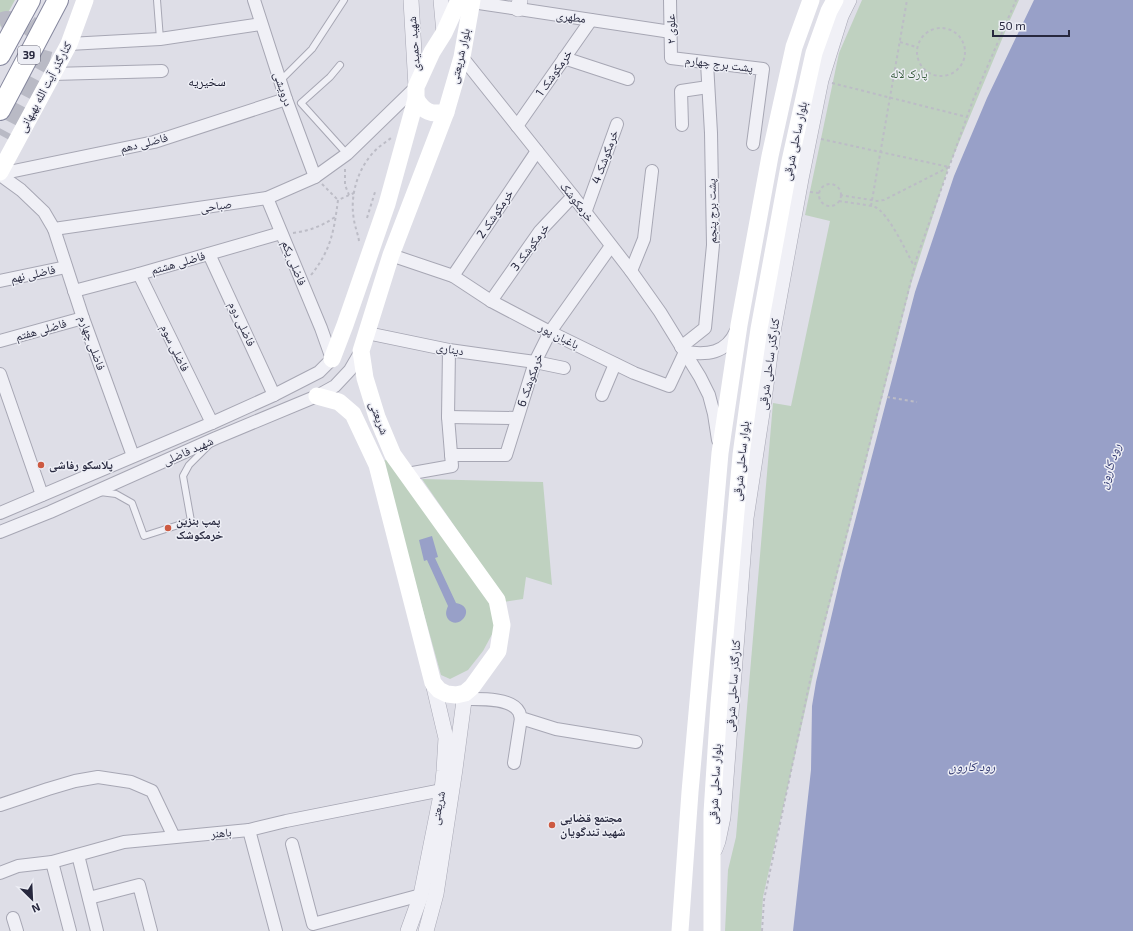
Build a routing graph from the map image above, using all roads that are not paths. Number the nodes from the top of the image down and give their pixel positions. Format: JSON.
{"nodes":[{"id":1,"x":30,"y":0,"type":"edge"},
{"id":2,"x":58,"y":0,"type":"edge"},
{"id":3,"x":85,"y":0,"type":"edge"},
{"id":4,"x":157,"y":0,"type":"edge"},
{"id":5,"x":254,"y":0,"type":"edge"},
{"id":6,"x":344,"y":0,"type":"edge"},
{"id":7,"x":411,"y":0,"type":"edge"},
{"id":8,"x":441,"y":0,"type":"edge"},
{"id":9,"x":670,"y":0,"type":"edge"},
{"id":10,"x":811,"y":0,"type":"edge"},
{"id":11,"x":835,"y":0,"type":"edge"},
{"id":12,"x":849,"y":0,"type":"edge"},
{"id":13,"x":468,"y":1,"type":"edge"},
{"id":14,"x":519,"y":5,"type":"edge"},
{"id":15,"x":591,"y":20,"type":"junction"},
{"id":16,"x":261,"y":24,"type":"junction"},
{"id":17,"x":671,"y":32,"type":"junction"},
{"id":18,"x":444,"y":33,"type":"junction"},
{"id":19,"x":160,"y":39,"type":"junction"},
{"id":20,"x":69,"y":44,"type":"junction"},
{"id":21,"x":463,"y":52,"type":"junction"},
{"id":22,"x":0,"y":55,"type":"edge"},
{"id":23,"x":564,"y":58,"type":"junction"},
{"id":24,"x":671,"y":58,"type":"joint"},
{"id":25,"x":707,"y":63,"type":"junction"},
{"id":26,"x":340,"y":65,"type":"dead end"},
{"id":27,"x":162,"y":71,"type":"dead end"},
{"id":28,"x":53,"y":74,"type":"junction"},
{"id":29,"x":628,"y":79,"type":"dead end"},
{"id":30,"x":280,"y":81,"type":"junction"},
{"id":31,"x":708,"y":87,"type":"junction"},
{"id":32,"x":416,"y":93,"type":"junction"},
{"id":33,"x":287,"y":103,"type":"junction"},
{"id":34,"x":301,"y":103,"type":"junction"},
{"id":35,"x":0,"y":110,"type":"edge"},
{"id":36,"x":446,"y":112,"type":"junction"},
{"id":37,"x":617,"y":124,"type":"dead end"},
{"id":38,"x":682,"y":125,"type":"dead end"},
{"id":39,"x":517,"y":126,"type":"junction"},
{"id":40,"x":753,"y":144,"type":"dead end"},
{"id":41,"x":537,"y":151,"type":"junction"},
{"id":42,"x":347,"y":154,"type":"junction"},
{"id":43,"x":652,"y":171,"type":"dead end"},
{"id":44,"x":0,"y":174,"type":"edge"},
{"id":45,"x":315,"y":177,"type":"junction"},
{"id":46,"x":573,"y":196,"type":"junction"},
{"id":47,"x":267,"y":198,"type":"junction"},
{"id":48,"x":585,"y":213,"type":"junction"},
{"id":49,"x":54,"y":229,"type":"junction"},
{"id":50,"x":281,"y":233,"type":"junction"},
{"id":51,"x":611,"y":246,"type":"junction"},
{"id":52,"x":209,"y":254,"type":"junction"},
{"id":53,"x":391,"y":255,"type":"junction"},
{"id":54,"x":66,"y":267,"type":"junction"},
{"id":55,"x":631,"y":271,"type":"junction"},
{"id":56,"x":139,"y":274,"type":"junction"},
{"id":57,"x":453,"y":276,"type":"junction"},
{"id":58,"x":0,"y":281,"type":"edge"},
{"id":59,"x":74,"y":291,"type":"junction"},
{"id":60,"x":491,"y":301,"type":"junction"},
{"id":61,"x":83,"y":318,"type":"junction"},
{"id":62,"x":345,"y":325,"type":"junction"},
{"id":63,"x":739,"y":325,"type":"junction"},
{"id":64,"x":321,"y":328,"type":"junction"},
{"id":65,"x":550,"y":332,"type":"junction"},
{"id":66,"x":366,"y":333,"type":"junction"},
{"id":67,"x":0,"y":341,"type":"edge"},
{"id":68,"x":449,"y":350,"type":"junction"},
{"id":69,"x":683,"y":350,"type":"junction"},
{"id":70,"x":361,"y":351,"type":"junction"},
{"id":71,"x":332,"y":359,"type":"junction"},
{"id":72,"x":535,"y":362,"type":"junction"},
{"id":73,"x":615,"y":364,"type":"junction"},
{"id":74,"x":564,"y":368,"type":"dead end"},
{"id":75,"x":0,"y":374,"type":"edge"},
{"id":76,"x":274,"y":395,"type":"junction"},
{"id":77,"x":602,"y":395,"type":"dead end"},
{"id":78,"x":317,"y":396,"type":"junction"},
{"id":79,"x":756,"y":398,"type":"junction"},
{"id":80,"x":448,"y":417,"type":"junction"},
{"id":81,"x":517,"y":418,"type":"junction"},
{"id":82,"x":212,"y":423,"type":"junction"},
{"id":83,"x":216,"y":438,"type":"junction"},
{"id":84,"x":720,"y":453,"type":"junction"},
{"id":85,"x":452,"y":455,"type":"junction"},
{"id":86,"x":133,"y":456,"type":"junction"},
{"id":87,"x":407,"y":474,"type":"junction"},
{"id":88,"x":95,"y":492,"type":"junction"},
{"id":89,"x":42,"y":496,"type":"junction"},
{"id":90,"x":0,"y":513,"type":"edge"},
{"id":91,"x":0,"y":532,"type":"edge"},
{"id":92,"x":433,"y":683,"type":"junction"},
{"id":93,"x":464,"y":696,"type":"junction"},
{"id":94,"x":521,"y":718,"type":"junction"},
{"id":95,"x":636,"y":742,"type":"dead end"},
{"id":96,"x":514,"y":763,"type":"dead end"},
{"id":97,"x":442,"y":790,"type":"junction"},
{"id":98,"x":0,"y":805,"type":"edge"},
{"id":99,"x":249,"y":830,"type":"junction"},
{"id":100,"x":174,"y":837,"type":"junction"},
{"id":101,"x":292,"y":844,"type":"dead end"},
{"id":102,"x":78,"y":855,"type":"junction"},
{"id":103,"x":52,"y":862,"type":"junction"},
{"id":104,"x":713,"y":862,"type":"junction"},
{"id":105,"x":0,"y":872,"type":"edge"},
{"id":106,"x":436,"y":894,"type":"junction"},
{"id":107,"x":421,"y":895,"type":"junction"},
{"id":108,"x":89,"y":898,"type":"junction"},
{"id":109,"x":13,"y":918,"type":"dead end"},
{"id":110,"x":17,"y":931,"type":"edge"},
{"id":111,"x":70,"y":931,"type":"edge"},
{"id":112,"x":97,"y":931,"type":"edge"},
{"id":113,"x":151,"y":931,"type":"edge"},
{"id":114,"x":276,"y":931,"type":"edge"},
{"id":115,"x":408,"y":931,"type":"edge"},
{"id":116,"x":426,"y":931,"type":"edge"},
{"id":117,"x":680,"y":931,"type":"edge"},
{"id":118,"x":704,"y":931,"type":"edge"},
{"id":119,"x":712,"y":931,"type":"edge"}],
"edges":[{"from":1,"to":22,"type":"highway","number":"39"},
{"from":2,"to":35,"type":"highway","number":"39"},
{"from":3,"to":20,"type":"main road","name":"کنارگذر آیت الله بهبهانی"},
{"from":4,"to":19,"type":"lane"},
{"from":5,"to":16,"type":"street","name":"درویشی"},
{"from":6,"to":30,"type":"lane"},
{"from":7,"to":32,"type":"street","name":"شهید حمیدی"},
{"from":8,"to":18,"type":"street"},
{"from":9,"to":17,"type":"street","name":"علوی ۲"},
{"from":10,"to":63,"type":"main road","name":"بلوار ساحلی شرقی"},
{"from":11,"to":79,"type":"main road","name":"بلوار ساحلی شرقی"},
{"from":12,"to":79,"type":"street","name":"کنارگذر ساحلی شرقی"},
{"from":13,"to":14,"type":"street","name":"مطهری"},
{"from":13,"to":18,"type":"main road","name":"بلوار شریعتی"},
{"from":13,"to":21,"type":"main road","name":"بلوار شریعتی"},
{"from":14,"to":15,"type":"street","name":"مطهری"},
{"from":15,"to":17,"type":"street","name":"مطهری"},
{"from":15,"to":23,"type":"street","name":"خرمکوشک 1"},
{"from":16,"to":19,"type":"street"},
{"from":16,"to":30,"type":"street","name":"درویشی"},
{"from":17,"to":24,"type":"street","name":"علوی ۲"},
{"from":18,"to":21,"type":"main road"},
{"from":18,"to":32,"type":"main road","name":"بلوار شریعتی"},
{"from":19,"to":20,"type":"street"},
{"from":20,"to":28,"type":"main road","name":"کنارگذر آیت الله بهبهانی"},
{"from":21,"to":36,"type":"main road","name":"بلوار شریعتی"},
{"from":21,"to":39,"type":"street","name":"خرمکوشک"},
{"from":23,"to":29,"type":"street"},
{"from":23,"to":39,"type":"street","name":"خرمکوشک 1"},
{"from":24,"to":25,"type":"street","name":"پشت برج چهارم"},
{"from":25,"to":31,"type":"street","name":"پشت برج پنجم"},
{"from":25,"to":40,"type":"street","name":"پشت برج چهارم"},
{"from":26,"to":34,"type":"lane"},
{"from":27,"to":28,"type":"street"},
{"from":28,"to":44,"type":"main road","name":"کنارگذر آیت الله بهبهانی"},
{"from":30,"to":33,"type":"street","name":"درویشی"},
{"from":31,"to":38,"type":"street"},
{"from":31,"to":69,"type":"street","name":"پشت برج پنجم"},
{"from":32,"to":36,"type":"main road"},
{"from":32,"to":42,"type":"street","name":"صباحی"},
{"from":32,"to":62,"type":"main road"},
{"from":33,"to":34,"type":"lane"},
{"from":33,"to":44,"type":"street","name":"فاضلی دهم"},
{"from":33,"to":45,"type":"street","name":"درویشی"},
{"from":34,"to":42,"type":"lane"},
{"from":36,"to":53,"type":"main road","name":"شریعتی"},
{"from":37,"to":48,"type":"street","name":"خرمکوشک 4"},
{"from":39,"to":41,"type":"street","name":"خرمکوشک"},
{"from":41,"to":46,"type":"street","name":"خرمکوشک"},
{"from":41,"to":57,"type":"street","name":"خرمکوشک 2"},
{"from":42,"to":45,"type":"street","name":"صباحی"},
{"from":43,"to":55,"type":"street"},
{"from":44,"to":49,"type":"street"},
{"from":45,"to":47,"type":"street","name":"صباحی"},
{"from":46,"to":48,"type":"street","name":"خرمکوشک"},
{"from":46,"to":60,"type":"street","name":"خرمکوشک 3"},
{"from":47,"to":49,"type":"street","name":"صباحی"},
{"from":47,"to":50,"type":"street","name":"فاضلی یکم"},
{"from":48,"to":51,"type":"street","name":"خرمکوشک"},
{"from":49,"to":54,"type":"street","name":"فاضلی چهارم"},
{"from":50,"to":52,"type":"street","name":"فاضلی هشتم"},
{"from":50,"to":64,"type":"street","name":"فاضلی یکم"},
{"from":51,"to":55,"type":"street","name":"خرمکوشک"},
{"from":51,"to":65,"type":"street","name":"خرمکوشک 6"},
{"from":52,"to":56,"type":"street","name":"فاضلی هشتم"},
{"from":52,"to":76,"type":"street","name":"فاضلی دوم"},
{"from":53,"to":57,"type":"street","name":"باغبان پور"},
{"from":53,"to":66,"type":"main road","name":"شریعتی"},
{"from":54,"to":58,"type":"street","name":"فاضلی نهم"},
{"from":54,"to":59,"type":"street","name":"فاضلی چهارم"},
{"from":55,"to":69,"type":"street","name":"خرمکوشک"},
{"from":56,"to":59,"type":"street","name":"فاضلی هشتم"},
{"from":56,"to":82,"type":"street","name":"فاضلی سوم"},
{"from":57,"to":60,"type":"street","name":"باغبان پور"},
{"from":59,"to":61,"type":"street","name":"فاضلی چهارم"},
{"from":60,"to":65,"type":"street","name":"باغبان پور"},
{"from":61,"to":67,"type":"street","name":"فاضلی هفتم"},
{"from":61,"to":86,"type":"street","name":"فاضلی چهارم"},
{"from":62,"to":64,"type":"street"},
{"from":62,"to":71,"type":"main road"},
{"from":63,"to":69,"type":"street"},
{"from":63,"to":84,"type":"main road","name":"بلوار ساحلی شرقی"},
{"from":64,"to":71,"type":"street","name":"فاضلی یکم"},
{"from":65,"to":72,"type":"street","name":"خرمکوشک 6"},
{"from":65,"to":73,"type":"street","name":"باغبان پور"},
{"from":66,"to":68,"type":"street","name":"دیناری"},
{"from":66,"to":70,"type":"main road","name":"شریعتی"},
{"from":68,"to":72,"type":"street","name":"دیناری"},
{"from":68,"to":80,"type":"street"},
{"from":69,"to":73,"type":"street","name":"باغبان پور"},
{"from":69,"to":84,"type":"street","name":"خرمکوشک"},
{"from":70,"to":78,"type":"street","name":"شهید فاضلی"},
{"from":70,"to":87,"type":"main road","name":"شریعتی"},
{"from":71,"to":76,"type":"street","name":"شهید فاضلی"},
{"from":72,"to":74,"type":"street","name":"دیناری"},
{"from":72,"to":81,"type":"street","name":"خرمکوشک 6"},
{"from":73,"to":77,"type":"street"},
{"from":75,"to":89,"type":"street"},
{"from":76,"to":82,"type":"street","name":"شهید فاضلی"},
{"from":78,"to":83,"type":"street","name":"شهید فاضلی"},
{"from":78,"to":92,"type":"main road","name":"شریعتی"},
{"from":79,"to":104,"type":"main road","name":"بلوار ساحلی شرقی"},
{"from":80,"to":81,"type":"street"},
{"from":80,"to":85,"type":"street"},
{"from":81,"to":85,"type":"street","name":"خرمکوشک 6"},
{"from":82,"to":86,"type":"street","name":"شهید فاضلی"},
{"from":83,"to":88,"type":"street","name":"شهید فاضلی"},
{"from":83,"to":88,"type":"lane"},
{"from":84,"to":117,"type":"main road","name":"بلوار ساحلی شرقی"},
{"from":85,"to":87,"type":"street"},
{"from":86,"to":89,"type":"street","name":"شهید فاضلی"},
{"from":87,"to":93,"type":"main road","name":"شریعتی"},
{"from":88,"to":91,"type":"street","name":"شهید فاضلی"},
{"from":89,"to":90,"type":"street","name":"شهید فاضلی"},
{"from":92,"to":93,"type":"main road"},
{"from":92,"to":97,"type":"street","name":"شریعتی"},
{"from":93,"to":94,"type":"street"},
{"from":93,"to":106,"type":"street","name":"شریعتی"},
{"from":94,"to":95,"type":"street"},
{"from":94,"to":96,"type":"street"},
{"from":97,"to":99,"type":"street","name":"باهنر"},
{"from":97,"to":107,"type":"street","name":"شریعتی"},
{"from":98,"to":100,"type":"street"},
{"from":99,"to":100,"type":"street","name":"باهنر"},
{"from":99,"to":114,"type":"street"},
{"from":100,"to":102,"type":"street","name":"باهنر"},
{"from":101,"to":107,"type":"street"},
{"from":102,"to":103,"type":"street","name":"باهنر"},
{"from":102,"to":108,"type":"street"},
{"from":103,"to":105,"type":"street","name":"باهنر"},
{"from":103,"to":111,"type":"street"},
{"from":104,"to":118,"type":"main road"},
{"from":104,"to":119,"type":"main road","name":"بلوار ساحلی شرقی"},
{"from":106,"to":107,"type":"street"},
{"from":106,"to":116,"type":"street","name":"شریعتی"},
{"from":107,"to":115,"type":"street","name":"شریعتی"},
{"from":108,"to":112,"type":"street"},
{"from":108,"to":113,"type":"street"},
{"from":109,"to":110,"type":"street"}]}
